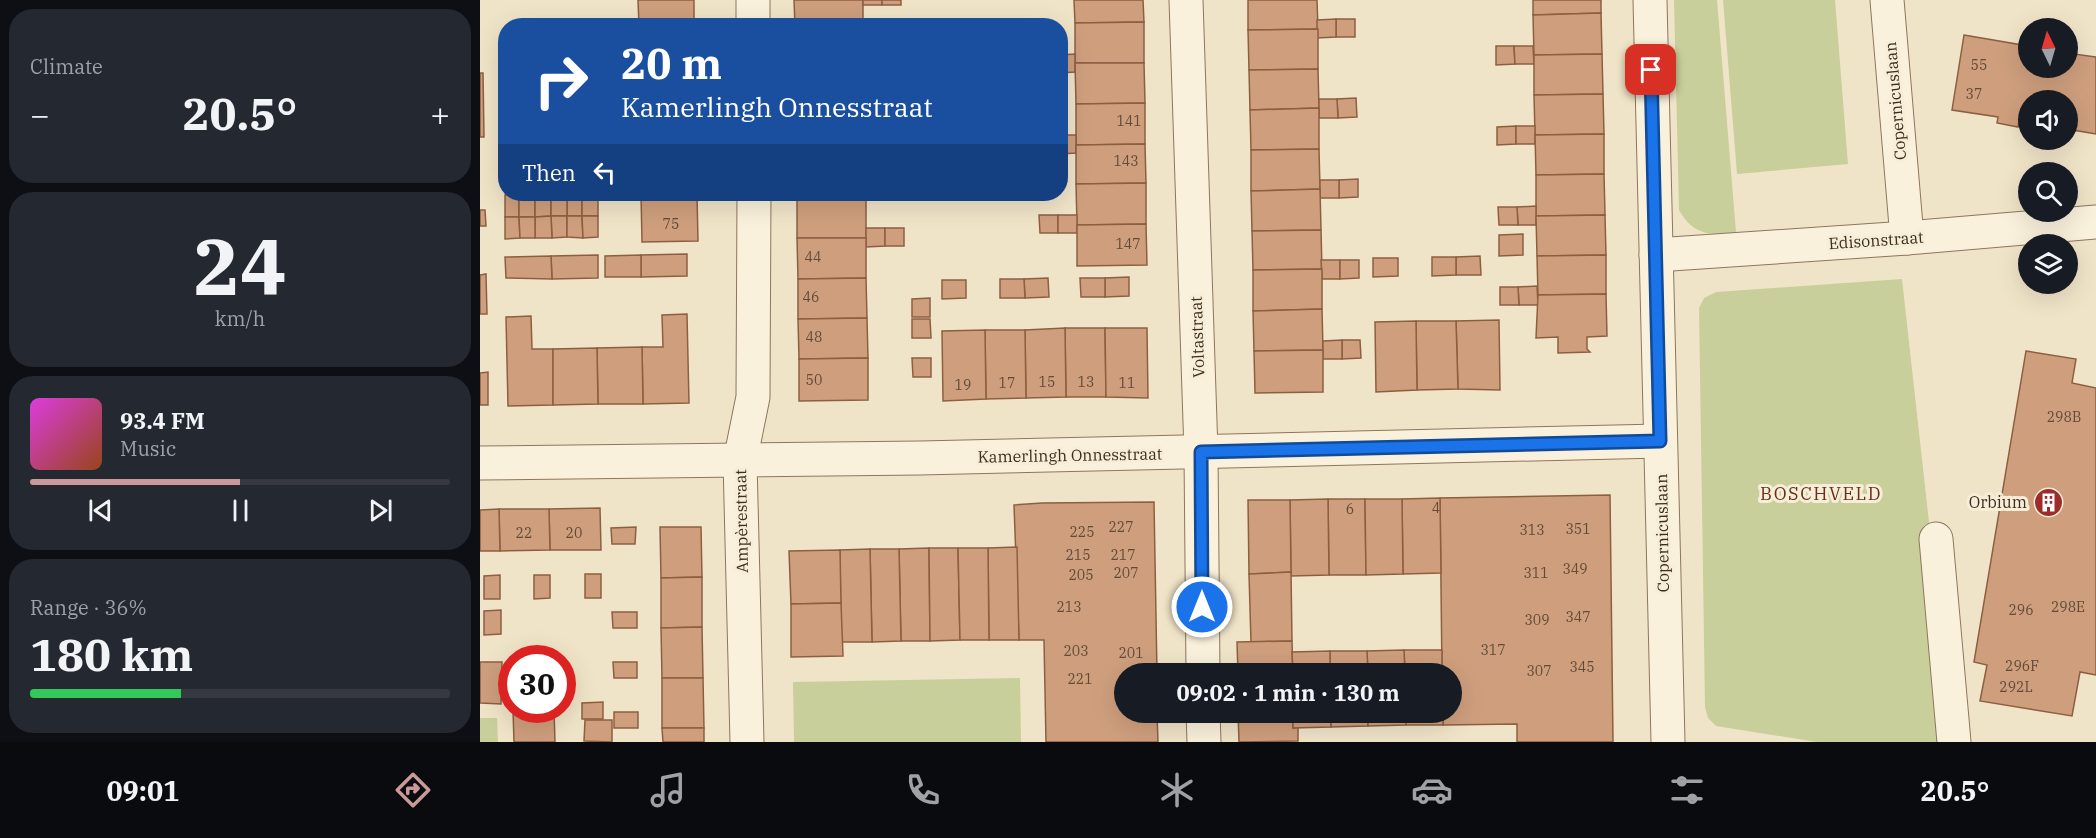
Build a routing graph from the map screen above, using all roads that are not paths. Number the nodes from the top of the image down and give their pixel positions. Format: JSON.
{"nodes":[{"id":1,"x":753,"y":0,"type":"edge"},
{"id":2,"x":1186,"y":0,"type":"edge"},
{"id":3,"x":1650,"y":0,"type":"edge"},
{"id":4,"x":1887,"y":0,"type":"edge"},
{"id":5,"x":753,"y":18,"type":"edge"},
{"id":6,"x":754,"y":201,"type":"edge"},
{"id":7,"x":2096,"y":222,"type":"edge"},
{"id":8,"x":1907,"y":238,"type":"junction"},
{"id":9,"x":1656,"y":255,"type":"junction"},
{"id":10,"x":1660,"y":441,"type":"junction"},
{"id":11,"x":1201,"y":452,"type":"junction"},
{"id":12,"x":740,"y":461,"type":"junction"},
{"id":13,"x":480,"y":463,"type":"edge"},
{"id":14,"x":1936,"y":539,"type":"dead end"},
{"id":15,"x":1203,"y":663,"type":"edge"},
{"id":16,"x":1203,"y":723,"type":"edge"},
{"id":17,"x":747,"y":742,"type":"edge"},
{"id":18,"x":1204,"y":742,"type":"edge"},
{"id":19,"x":1668,"y":742,"type":"edge"},
{"id":20,"x":1954,"y":742,"type":"edge"}],
"edges":[{"from":1,"to":5,"type":"street"},
{"from":2,"to":11,"type":"street","name":"Voltastraat"},
{"from":3,"to":9,"type":"street","name":"Copernicuslaan"},
{"from":4,"to":8,"type":"street","name":"Copernicuslaan"},
{"from":6,"to":12,"type":"street","name":"Ampèrestraat"},
{"from":7,"to":8,"type":"street","name":"Edisonstraat"},
{"from":8,"to":9,"type":"street","name":"Edisonstraat"},
{"from":9,"to":10,"type":"street","name":"Copernicuslaan"},
{"from":10,"to":11,"type":"street","name":"Kamerlingh Onnesstraat"},
{"from":10,"to":19,"type":"street","name":"Copernicuslaan"},
{"from":11,"to":12,"type":"street","name":"Kamerlingh Onnesstraat"},
{"from":11,"to":15,"type":"street","name":"Voltastraat"},
{"from":12,"to":13,"type":"street","name":"Kamerlingh Onnesstraat"},
{"from":12,"to":17,"type":"street","name":"Ampèrestraat"},
{"from":14,"to":20,"type":"street"},
{"from":16,"to":18,"type":"street"}]}
